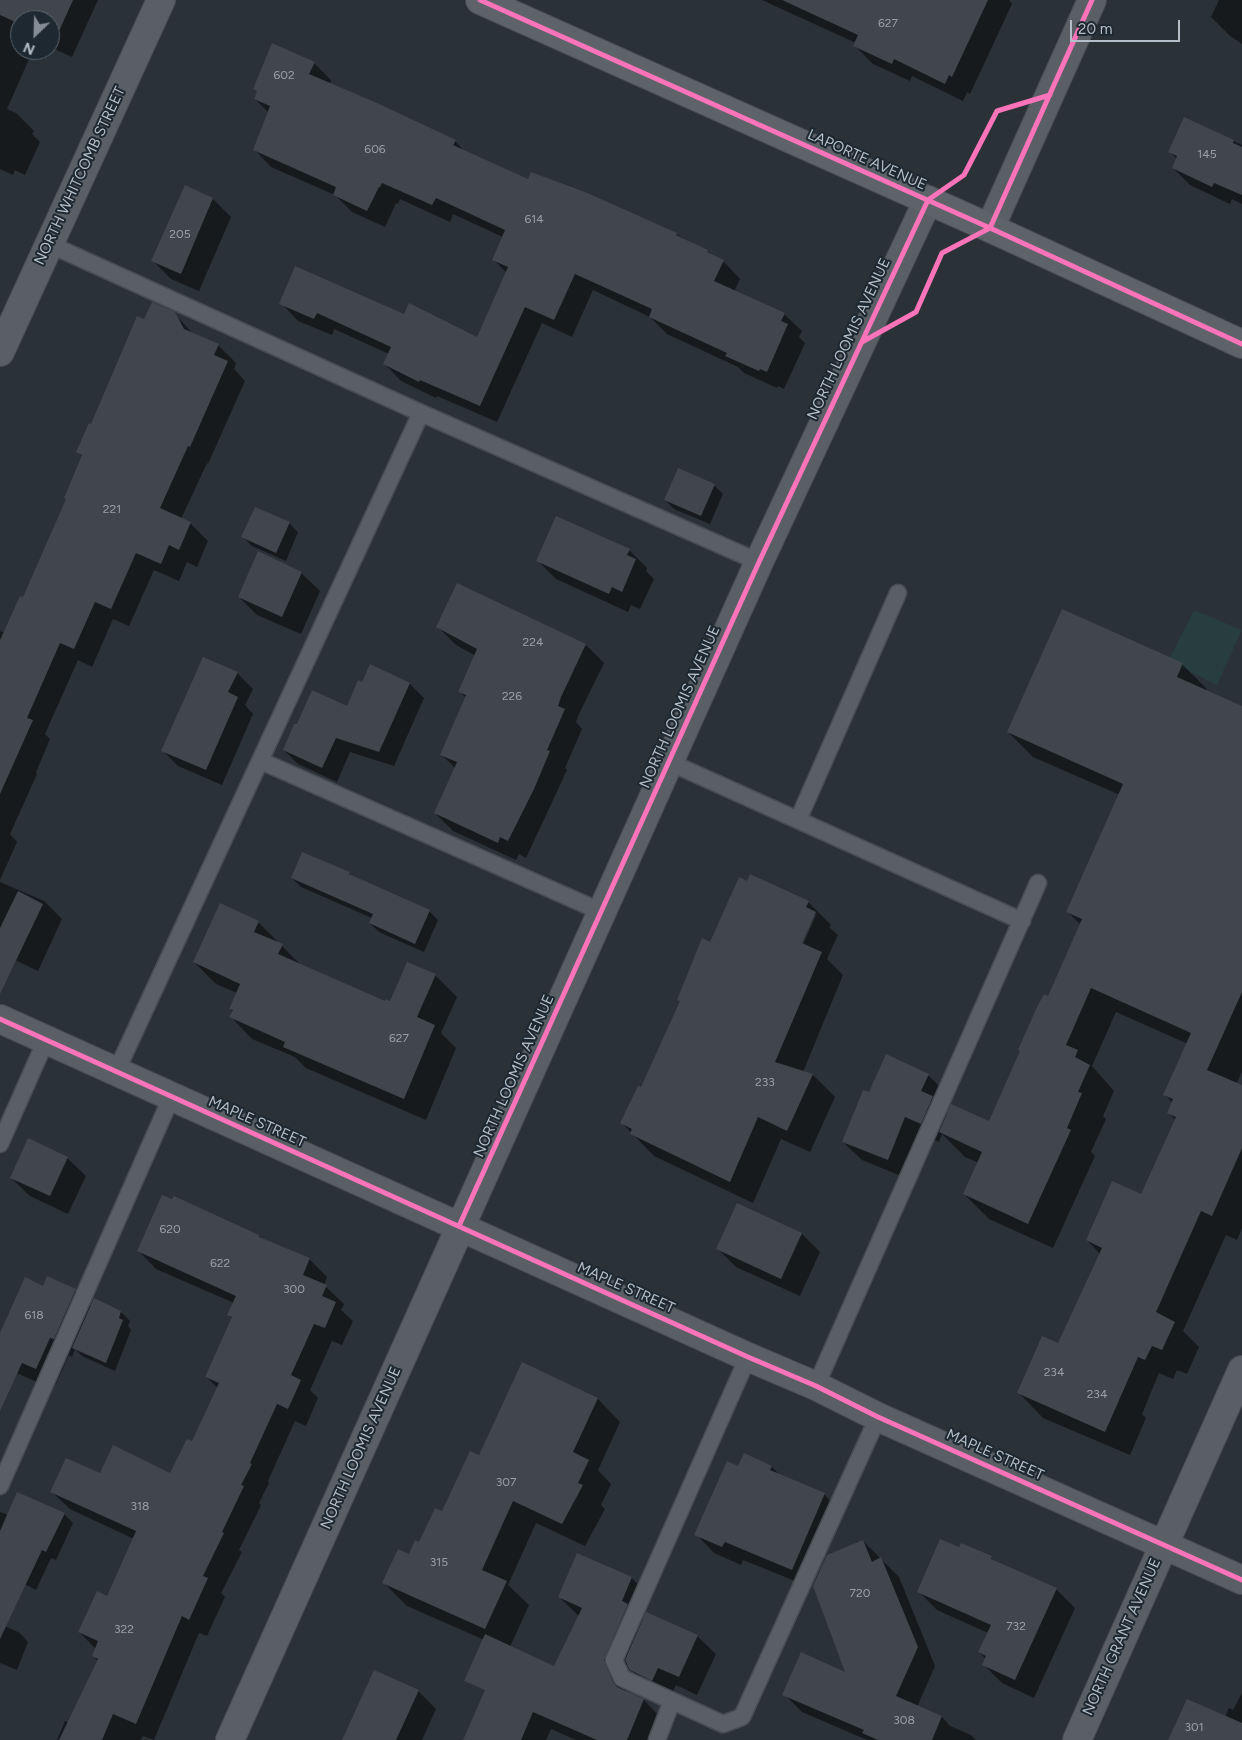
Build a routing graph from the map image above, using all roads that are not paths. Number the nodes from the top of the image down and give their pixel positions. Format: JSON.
{"nodes":[{"id":1,"x":161,"y":0,"type":"edge"},
{"id":2,"x":480,"y":0,"type":"edge"},
{"id":3,"x":1092,"y":0,"type":"edge"},
{"id":4,"x":928,"y":200,"type":"junction"},
{"id":5,"x":990,"y":228,"type":"junction"},
{"id":6,"x":49,"y":244,"type":"junction"},
{"id":7,"x":1242,"y":344,"type":"edge"},
{"id":8,"x":0,"y":352,"type":"edge"},
{"id":9,"x":421,"y":413,"type":"junction"},
{"id":10,"x":758,"y":562,"type":"junction"},
{"id":11,"x":898,"y":593,"type":"dead end"},
{"id":12,"x":261,"y":761,"type":"junction"},
{"id":13,"x":668,"y":762,"type":"junction"},
{"id":14,"x":798,"y":820,"type":"junction"},
{"id":15,"x":1038,"y":883,"type":"dead end"},
{"id":16,"x":602,"y":912,"type":"junction"},
{"id":17,"x":1022,"y":921,"type":"junction"},
{"id":18,"x":0,"y":1019,"type":"edge"},
{"id":19,"x":46,"y":1040,"type":"junction"},
{"id":20,"x":116,"y":1072,"type":"junction"},
{"id":21,"x":171,"y":1098,"type":"junction"},
{"id":22,"x":0,"y":1144,"type":"edge"},
{"id":23,"x":459,"y":1226,"type":"junction"},
{"id":24,"x":748,"y":1357,"type":"junction"},
{"id":25,"x":1242,"y":1370,"type":"edge"},
{"id":26,"x":816,"y":1386,"type":"junction"},
{"id":27,"x":878,"y":1417,"type":"junction"},
{"id":28,"x":0,"y":1486,"type":"edge"},
{"id":29,"x":1163,"y":1544,"type":"junction"},
{"id":30,"x":1242,"y":1580,"type":"edge"},
{"id":31,"x":672,"y":1701,"type":"junction"},
{"id":32,"x":230,"y":1740,"type":"edge"},
{"id":33,"x":657,"y":1740,"type":"edge"},
{"id":34,"x":1076,"y":1740,"type":"edge"}],
"edges":[{"from":1,"to":6,"type":"street","name":"NORTH WHITCOMB STREET"},
{"from":2,"to":4,"type":"street","name":"LAPORTE AVENUE"},
{"from":3,"to":5,"type":"street"},
{"from":4,"to":5,"type":"street","name":"LAPORTE AVENUE"},
{"from":4,"to":10,"type":"street","name":"NORTH LOOMIS AVENUE"},
{"from":5,"to":7,"type":"street","name":"LAPORTE AVENUE"},
{"from":6,"to":8,"type":"street","name":"NORTH WHITCOMB STREET"},
{"from":6,"to":9,"type":"lane"},
{"from":9,"to":10,"type":"lane"},
{"from":9,"to":12,"type":"lane"},
{"from":10,"to":13,"type":"street","name":"NORTH LOOMIS AVENUE"},
{"from":11,"to":14,"type":"lane"},
{"from":12,"to":16,"type":"lane"},
{"from":12,"to":20,"type":"lane"},
{"from":13,"to":14,"type":"lane"},
{"from":13,"to":16,"type":"street","name":"NORTH LOOMIS AVENUE"},
{"from":14,"to":17,"type":"lane"},
{"from":15,"to":17,"type":"lane"},
{"from":16,"to":23,"type":"street","name":"NORTH LOOMIS AVENUE"},
{"from":17,"to":26,"type":"lane"},
{"from":18,"to":19,"type":"street","name":"MAPLE STREET"},
{"from":19,"to":20,"type":"street","name":"MAPLE STREET"},
{"from":19,"to":22,"type":"lane"},
{"from":20,"to":21,"type":"street","name":"MAPLE STREET"},
{"from":21,"to":23,"type":"street","name":"MAPLE STREET"},
{"from":21,"to":28,"type":"lane"},
{"from":23,"to":24,"type":"street","name":"MAPLE STREET"},
{"from":23,"to":32,"type":"street","name":"NORTH LOOMIS AVENUE"},
{"from":24,"to":26,"type":"street","name":"MAPLE STREET"},
{"from":24,"to":31,"type":"lane"},
{"from":25,"to":29,"type":"street","name":"NORTH GRANT AVENUE"},
{"from":26,"to":27,"type":"street","name":"MAPLE STREET"},
{"from":27,"to":29,"type":"street","name":"MAPLE STREET"},
{"from":27,"to":31,"type":"lane"},
{"from":29,"to":30,"type":"street","name":"MAPLE STREET"},
{"from":29,"to":34,"type":"street","name":"NORTH GRANT AVENUE"},
{"from":31,"to":33,"type":"lane"}]}
